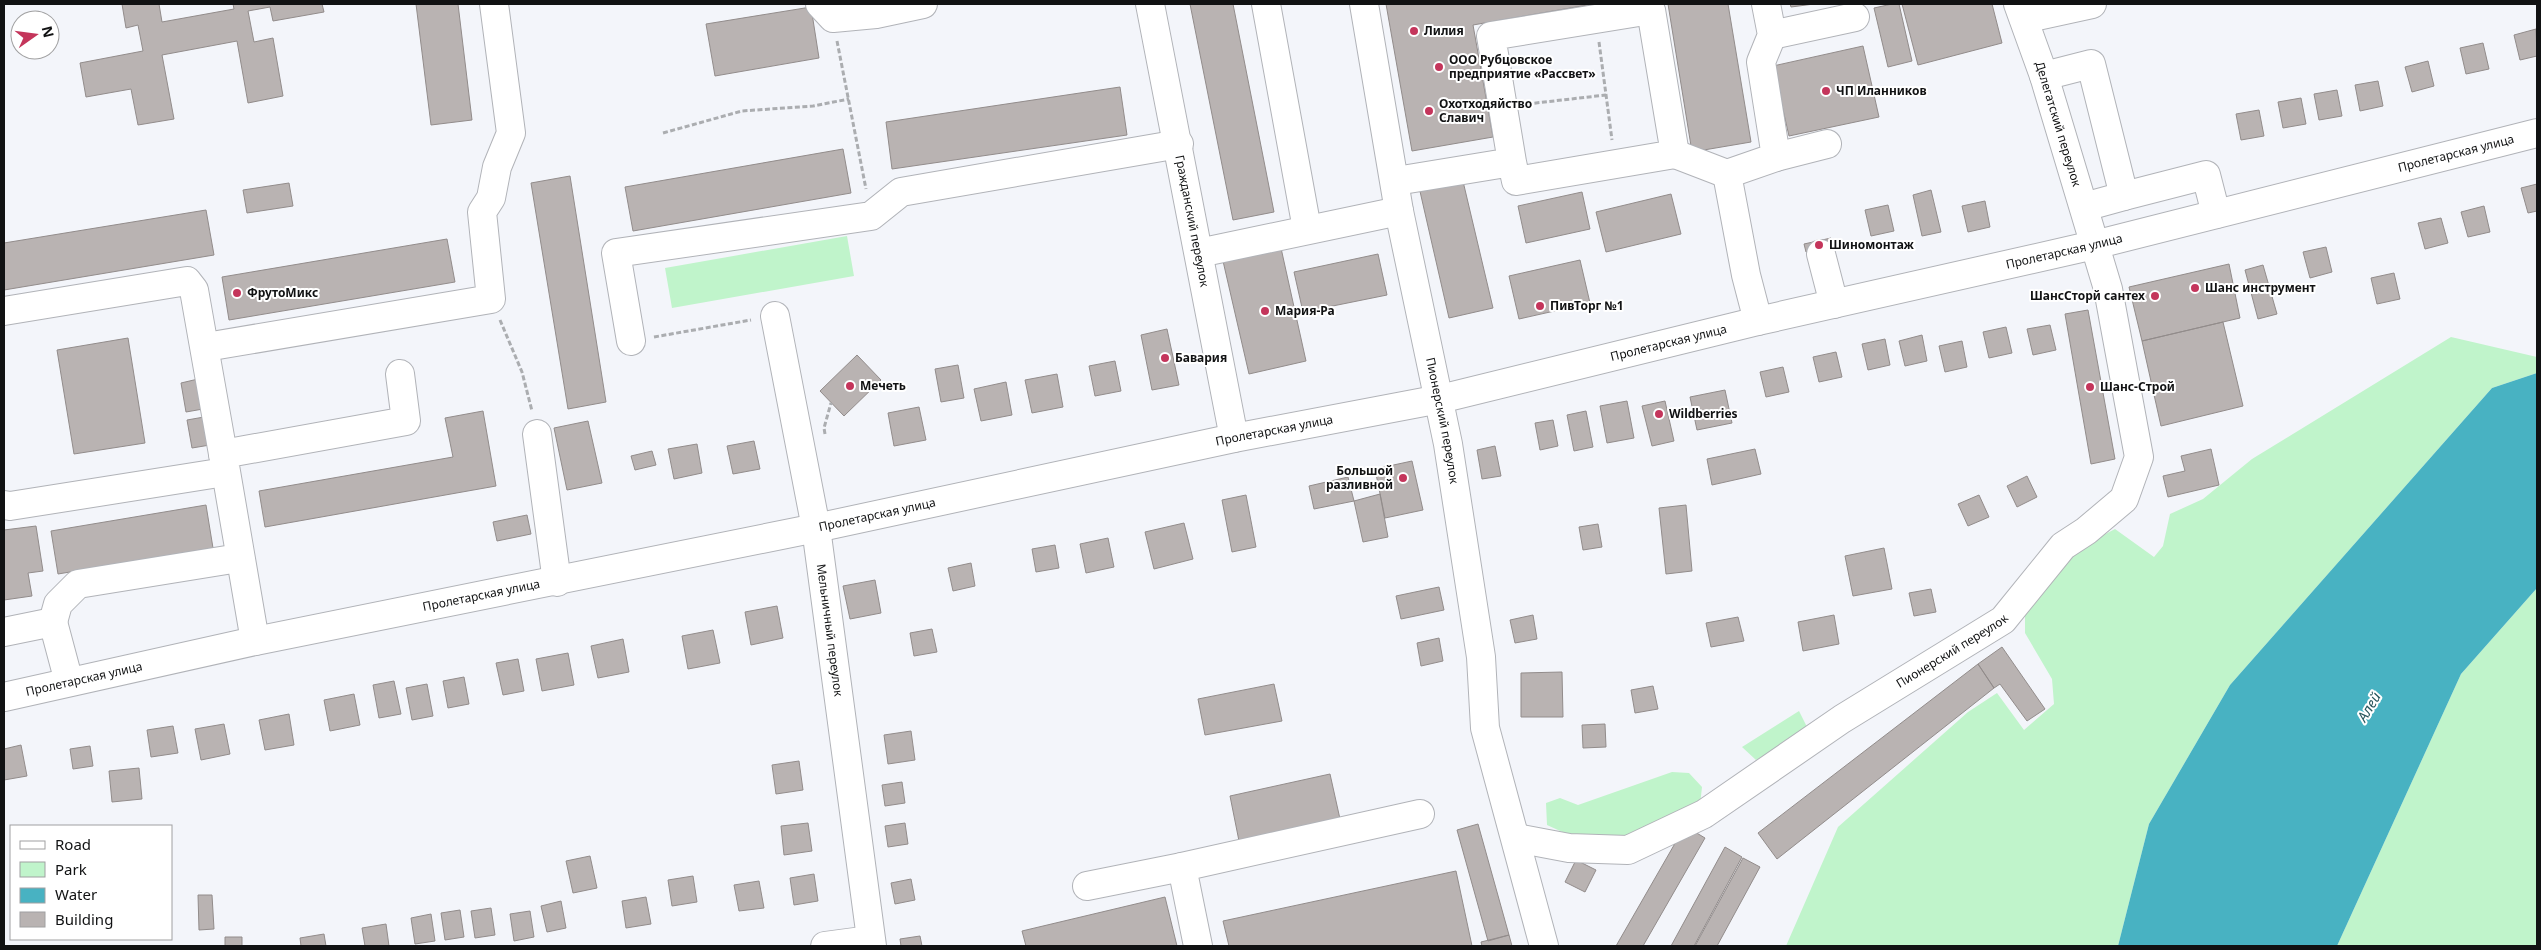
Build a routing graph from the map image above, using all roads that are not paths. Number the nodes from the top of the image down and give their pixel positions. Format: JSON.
{"nodes":[{"id":1,"x":494,"y":4,"type":"edge"},
{"id":2,"x":923,"y":4,"type":"edge"},
{"id":3,"x":1150,"y":4,"type":"edge"},
{"id":4,"x":1266,"y":4,"type":"edge"},
{"id":5,"x":1364,"y":4,"type":"edge"},
{"id":6,"x":1766,"y":4,"type":"edge"},
{"id":7,"x":2092,"y":4,"type":"edge"},
{"id":8,"x":826,"y":11,"type":"edge"},
{"id":9,"x":2021,"y":12,"type":"edge"},
{"id":10,"x":1855,"y":17,"type":"dead end"},
{"id":11,"x":1772,"y":35,"type":"junction"},
{"id":12,"x":2044,"y":76,"type":"junction"},
{"id":13,"x":2537,"y":133,"type":"edge"},
{"id":14,"x":1179,"y":144,"type":"junction"},
{"id":15,"x":1827,"y":144,"type":"dead end"},
{"id":16,"x":1675,"y":154,"type":"junction"},
{"id":17,"x":1776,"y":157,"type":"junction"},
{"id":18,"x":1512,"y":162,"type":"junction"},
{"id":19,"x":1727,"y":174,"type":"junction"},
{"id":20,"x":1396,"y":181,"type":"junction"},
{"id":21,"x":2124,"y":196,"type":"junction"},
{"id":22,"x":2084,"y":206,"type":"junction"},
{"id":23,"x":1400,"y":210,"type":"junction"},
{"id":24,"x":2216,"y":214,"type":"junction"},
{"id":25,"x":1307,"y":229,"type":"junction"},
{"id":26,"x":2094,"y":245,"type":"junction"},
{"id":27,"x":1199,"y":253,"type":"junction"},
{"id":28,"x":1821,"y":254,"type":"dead end"},
{"id":29,"x":1834,"y":304,"type":"junction"},
{"id":30,"x":4,"y":310,"type":"edge"},
{"id":31,"x":775,"y":316,"type":"road end"},
{"id":32,"x":1758,"y":321,"type":"junction"},
{"id":33,"x":631,"y":342,"type":"road end"},
{"id":34,"x":206,"y":347,"type":"junction"},
{"id":35,"x":400,"y":374,"type":"dead end"},
{"id":36,"x":1440,"y":399,"type":"junction"},
{"id":37,"x":537,"y":434,"type":"road end"},
{"id":38,"x":1234,"y":438,"type":"junction"},
{"id":39,"x":224,"y":463,"type":"junction"},
{"id":40,"x":4,"y":505,"type":"edge"},
{"id":41,"x":816,"y":528,"type":"junction"},
{"id":42,"x":239,"y":558,"type":"junction"},
{"id":43,"x":556,"y":582,"type":"junction"},
{"id":44,"x":53,"y":622,"type":"junction"},
{"id":45,"x":4,"y":632,"type":"edge"},
{"id":46,"x":255,"y":641,"type":"junction"},
{"id":47,"x":69,"y":682,"type":"junction"},
{"id":48,"x":4,"y":697,"type":"edge"},
{"id":49,"x":1420,"y":814,"type":"dead end"},
{"id":50,"x":1516,"y":838,"type":"junction"},
{"id":51,"x":1182,"y":867,"type":"junction"},
{"id":52,"x":1088,"y":886,"type":"dead end"},
{"id":53,"x":871,"y":943,"type":"edge"},
{"id":54,"x":825,"y":946,"type":"edge"},
{"id":55,"x":1198,"y":946,"type":"edge"},
{"id":56,"x":1544,"y":946,"type":"edge"}],
"edges":[{"from":1,"to":34,"type":"street"},
{"from":2,"to":8,"type":"street"},
{"from":3,"to":14,"type":"street","name":"Гражданский переулок"},
{"from":4,"to":25,"type":"street"},
{"from":5,"to":20,"type":"street","name":"Пионерский переулок"},
{"from":6,"to":11,"type":"street"},
{"from":7,"to":9,"type":"street"},
{"from":9,"to":12,"type":"street","name":"Делегатский переулок"},
{"from":10,"to":11,"type":"street"},
{"from":11,"to":17,"type":"street"},
{"from":12,"to":21,"type":"street"},
{"from":12,"to":22,"type":"street","name":"Делегатский переулок"},
{"from":13,"to":24,"type":"street","name":"Пролетарская улица"},
{"from":14,"to":27,"type":"street","name":"Гражданский переулок"},
{"from":14,"to":33,"type":"street"},
{"from":15,"to":17,"type":"street"},
{"from":16,"to":18,"type":"street"},
{"from":16,"to":18,"type":"street"},
{"from":16,"to":19,"type":"street"},
{"from":17,"to":19,"type":"street"},
{"from":18,"to":20,"type":"street"},
{"from":19,"to":32,"type":"street"},
{"from":20,"to":23,"type":"street","name":"Пионерский переулок"},
{"from":21,"to":22,"type":"street"},
{"from":21,"to":24,"type":"street"},
{"from":22,"to":26,"type":"street","name":"Делегатский переулок"},
{"from":23,"to":25,"type":"street"},
{"from":23,"to":36,"type":"street","name":"Пионерский переулок"},
{"from":24,"to":26,"type":"street","name":"Пролетарская улица"},
{"from":25,"to":27,"type":"street"},
{"from":26,"to":29,"type":"street","name":"Пролетарская улица"},
{"from":26,"to":50,"type":"street","name":"Пионерский переулок"},
{"from":27,"to":38,"type":"street","name":"Гражданский переулок"},
{"from":28,"to":29,"type":"street"},
{"from":29,"to":32,"type":"street","name":"Пролетарская улица"},
{"from":30,"to":34,"type":"street"},
{"from":31,"to":41,"type":"street","name":"Мельничный переулок"},
{"from":32,"to":36,"type":"street","name":"Пролетарская улица"},
{"from":34,"to":39,"type":"street"},
{"from":35,"to":39,"type":"street"},
{"from":36,"to":38,"type":"street","name":"Пролетарская улица"},
{"from":36,"to":50,"type":"street","name":"Пионерский переулок"},
{"from":37,"to":43,"type":"street"},
{"from":38,"to":41,"type":"street","name":"Пролетарская улица"},
{"from":39,"to":40,"type":"street"},
{"from":39,"to":42,"type":"street"},
{"from":41,"to":43,"type":"street","name":"Пролетарская улица"},
{"from":41,"to":53,"type":"street","name":"Мельничный переулок"},
{"from":42,"to":44,"type":"street"},
{"from":42,"to":46,"type":"street"},
{"from":43,"to":46,"type":"street","name":"Пролетарская улица"},
{"from":44,"to":45,"type":"street"},
{"from":44,"to":47,"type":"street"},
{"from":46,"to":47,"type":"street","name":"Пролетарская улица"},
{"from":47,"to":48,"type":"street","name":"Пролетарская улица"},
{"from":49,"to":51,"type":"street"},
{"from":50,"to":56,"type":"street","name":"Пионерский переулок"},
{"from":51,"to":52,"type":"street"},
{"from":51,"to":55,"type":"street"},
{"from":53,"to":54,"type":"street"}]}
